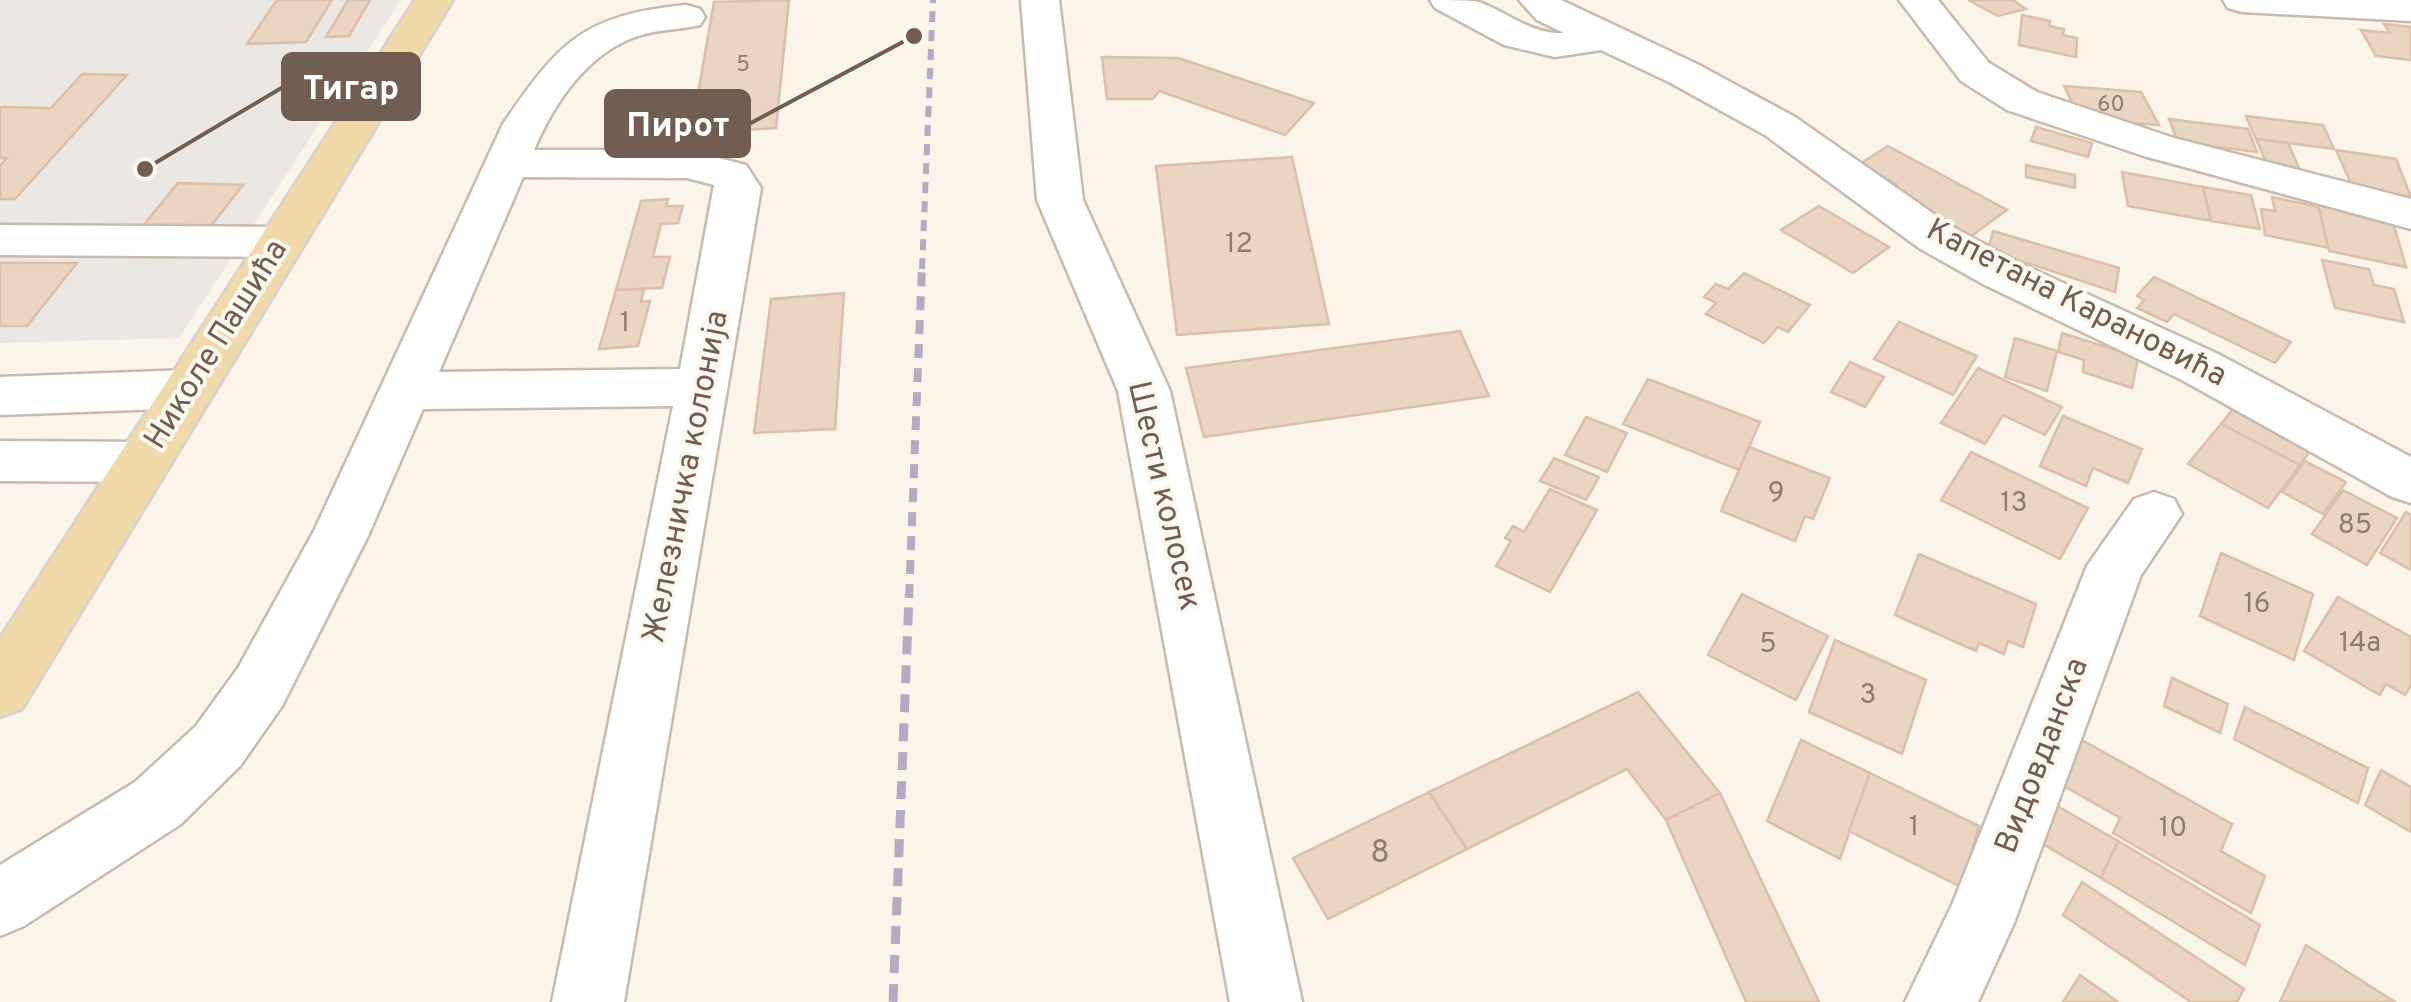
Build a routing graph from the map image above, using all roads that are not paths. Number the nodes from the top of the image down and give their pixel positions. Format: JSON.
{"nodes":[{"id":1,"x":434,"y":0,"type":"edge"},
{"id":2,"x":1040,"y":0,"type":"edge"},
{"id":3,"x":1449,"y":0,"type":"edge"},
{"id":4,"x":1538,"y":0,"type":"edge"},
{"id":5,"x":1918,"y":0,"type":"edge"},
{"id":6,"x":2242,"y":0,"type":"edge"},
{"id":7,"x":2411,"y":10,"type":"edge"},
{"id":8,"x":686,"y":17,"type":"dead end"},
{"id":9,"x":1602,"y":38,"type":"junction"},
{"id":10,"x":507,"y":163,"type":"junction"},
{"id":11,"x":2411,"y":214,"type":"edge"},
{"id":12,"x":0,"y":240,"type":"edge"},
{"id":13,"x":282,"y":242,"type":"junction"},
{"id":14,"x":704,"y":387,"type":"junction"},
{"id":15,"x":189,"y":389,"type":"junction"},
{"id":16,"x":405,"y":391,"type":"junction"},
{"id":17,"x":0,"y":396,"type":"edge"},
{"id":18,"x":0,"y":461,"type":"edge"},
{"id":19,"x":143,"y":462,"type":"junction"},
{"id":20,"x":2411,"y":482,"type":"edge"},
{"id":21,"x":2154,"y":514,"type":"dead end"},
{"id":22,"x":0,"y":690,"type":"edge"},
{"id":23,"x":0,"y":903,"type":"edge"},
{"id":24,"x":588,"y":1002,"type":"edge"},
{"id":25,"x":1266,"y":1002,"type":"edge"},
{"id":26,"x":1941,"y":1002,"type":"edge"}],
"edges":[{"from":1,"to":13,"type":"main road","name":"Николе Пашића"},
{"from":2,"to":25,"type":"street","name":"Шести колосек"},
{"from":3,"to":9,"type":"street"},
{"from":4,"to":9,"type":"street","name":"Капетана Карановића"},
{"from":5,"to":11,"type":"street"},
{"from":6,"to":7,"type":"street"},
{"from":8,"to":10,"type":"street"},
{"from":9,"to":20,"type":"street","name":"Капетана Карановића"},
{"from":10,"to":14,"type":"street","name":"Железничка колонија"},
{"from":10,"to":16,"type":"street"},
{"from":12,"to":13,"type":"street"},
{"from":13,"to":15,"type":"main road","name":"Николе Пашића"},
{"from":14,"to":16,"type":"street"},
{"from":14,"to":24,"type":"street","name":"Железничка колонија"},
{"from":15,"to":17,"type":"street"},
{"from":15,"to":19,"type":"main road","name":"Николе Пашића"},
{"from":16,"to":23,"type":"street"},
{"from":18,"to":19,"type":"street"},
{"from":19,"to":22,"type":"main road","name":"Николе Пашића"},
{"from":21,"to":26,"type":"street","name":"Видовданска"}]}
